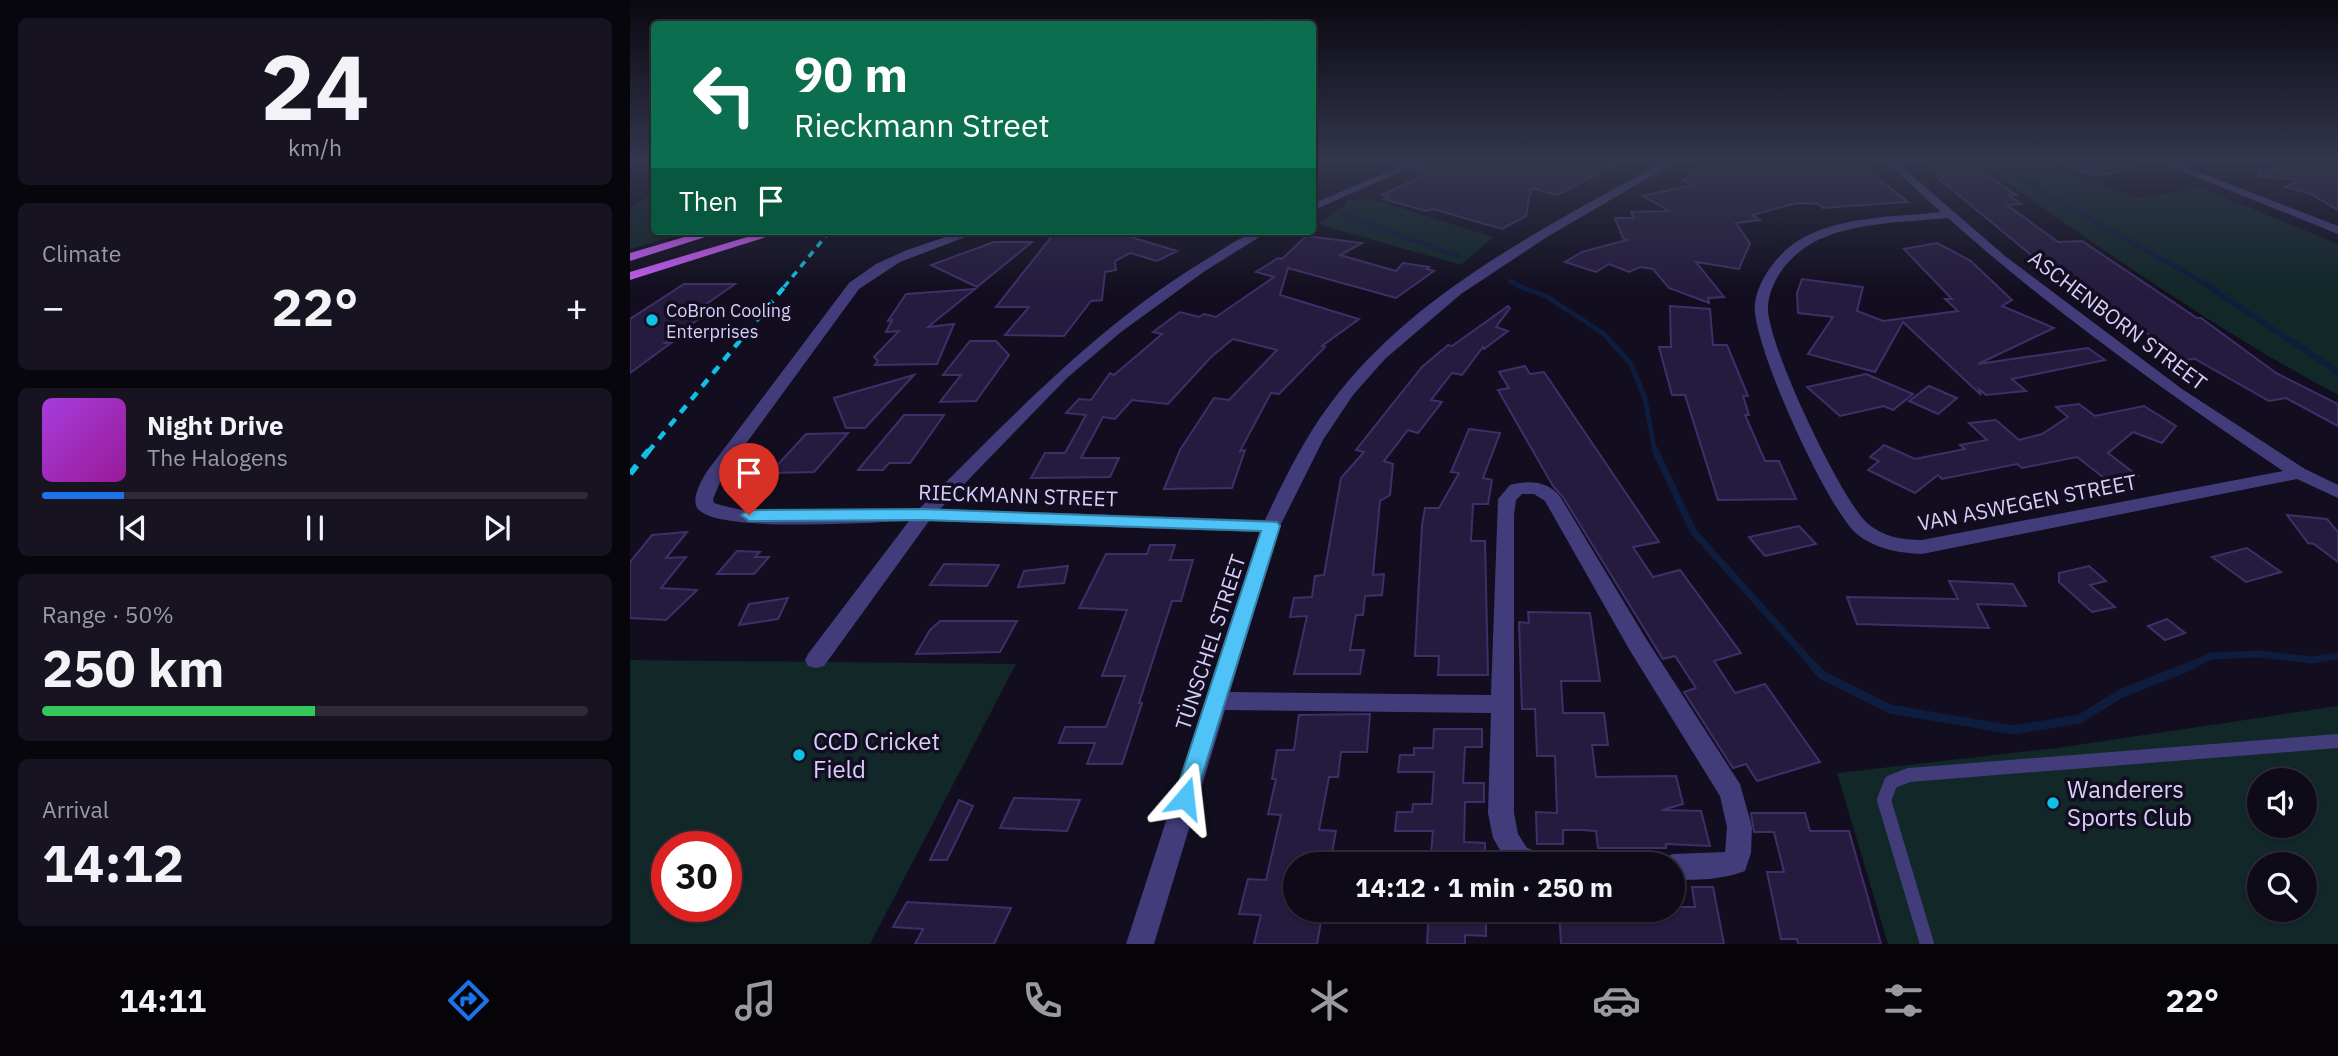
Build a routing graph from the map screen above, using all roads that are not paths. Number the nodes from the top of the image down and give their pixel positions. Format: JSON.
{"nodes":[{"id":1,"x":1598,"y":204,"type":"edge"},
{"id":2,"x":1940,"y":204,"type":"edge"},
{"id":3,"x":2272,"y":204,"type":"edge"},
{"id":4,"x":1951,"y":214,"type":"junction"},
{"id":5,"x":2338,"y":230,"type":"edge"},
{"id":6,"x":704,"y":235,"type":"edge"},
{"id":7,"x":766,"y":235,"type":"edge"},
{"id":8,"x":964,"y":235,"type":"edge"},
{"id":9,"x":1256,"y":235,"type":"edge"},
{"id":10,"x":630,"y":257,"type":"edge"},
{"id":11,"x":630,"y":276,"type":"edge"},
{"id":12,"x":2299,"y":473,"type":"junction"},
{"id":13,"x":2338,"y":492,"type":"edge"},
{"id":14,"x":923,"y":515,"type":"junction"},
{"id":15,"x":1271,"y":526,"type":"junction"},
{"id":16,"x":816,"y":660,"type":"dead end"},
{"id":17,"x":1215,"y":701,"type":"junction"},
{"id":18,"x":1504,"y":704,"type":"junction"},
{"id":19,"x":2338,"y":741,"type":"edge"},
{"id":20,"x":1515,"y":852,"type":"edge"},
{"id":21,"x":1685,"y":867,"type":"edge"},
{"id":22,"x":1140,"y":944,"type":"edge"},
{"id":23,"x":1927,"y":944,"type":"edge"}],
"edges":[{"from":1,"to":15,"type":"street","name":"TÜNSCHEL STREET"},
{"from":2,"to":4,"type":"street","name":"ASCHENBORN STREET"},
{"from":3,"to":5,"type":"street"},
{"from":4,"to":12,"type":"street","name":"ASCHENBORN STREET"},
{"from":4,"to":12,"type":"street","name":"VAN ASWEGEN STREET"},
{"from":6,"to":10,"type":"main road"},
{"from":7,"to":11,"type":"main road"},
{"from":8,"to":14,"type":"street","name":"RIECKMANN STREET"},
{"from":9,"to":14,"type":"street"},
{"from":12,"to":13,"type":"street","name":"ASCHENBORN STREET"},
{"from":14,"to":15,"type":"street","name":"RIECKMANN STREET"},
{"from":14,"to":16,"type":"street"},
{"from":15,"to":17,"type":"street","name":"TÜNSCHEL STREET"},
{"from":17,"to":18,"type":"street"},
{"from":17,"to":22,"type":"street","name":"TÜNSCHEL STREET"},
{"from":18,"to":20,"type":"street"},
{"from":18,"to":21,"type":"street"},
{"from":19,"to":23,"type":"lane"}]}
